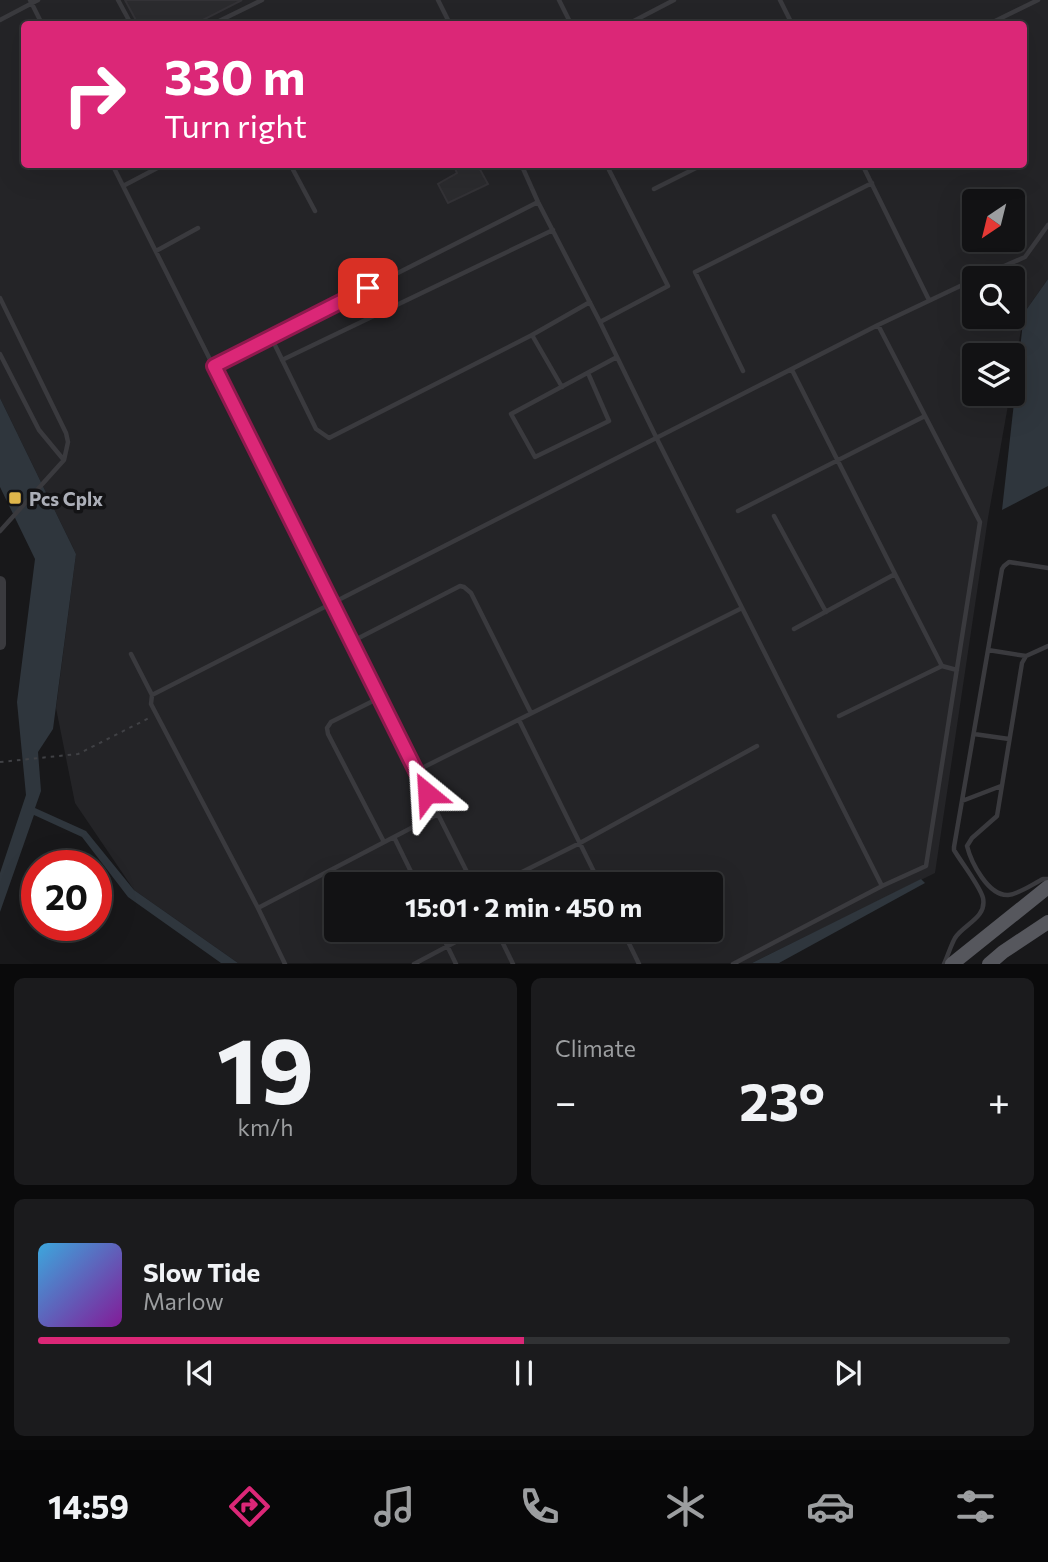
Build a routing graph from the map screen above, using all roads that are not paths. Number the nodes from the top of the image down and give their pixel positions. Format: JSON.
{"nodes":[{"id":1,"x":38,"y":0,"type":"edge"},
{"id":2,"x":118,"y":0,"type":"edge"},
{"id":3,"x":262,"y":0,"type":"edge"},
{"id":4,"x":438,"y":0,"type":"edge"},
{"id":5,"x":559,"y":0,"type":"edge"},
{"id":6,"x":674,"y":0,"type":"edge"},
{"id":7,"x":780,"y":0,"type":"edge"},
{"id":8,"x":1038,"y":0,"type":"edge"},
{"id":9,"x":30,"y":2,"type":"edge"},
{"id":10,"x":0,"y":20,"type":"edge"},
{"id":11,"x":40,"y":21,"type":"edge"},
{"id":12,"x":129,"y":21,"type":"edge"},
{"id":13,"x":219,"y":21,"type":"edge"},
{"id":14,"x":448,"y":21,"type":"edge"},
{"id":15,"x":570,"y":21,"type":"edge"},
{"id":16,"x":634,"y":21,"type":"edge"},
{"id":17,"x":790,"y":21,"type":"edge"},
{"id":18,"x":995,"y":21,"type":"edge"},
{"id":19,"x":114,"y":168,"type":"edge"},
{"id":20,"x":157,"y":168,"type":"edge"},
{"id":21,"x":292,"y":168,"type":"edge"},
{"id":22,"x":523,"y":168,"type":"edge"},
{"id":23,"x":608,"y":168,"type":"edge"},
{"id":24,"x":696,"y":168,"type":"edge"},
{"id":25,"x":864,"y":168,"type":"edge"},
{"id":26,"x":872,"y":183,"type":"junction"},
{"id":27,"x":123,"y":186,"type":"junction"},
{"id":28,"x":654,"y":189,"type":"dead end"},
{"id":29,"x":538,"y":202,"type":"junction"},
{"id":30,"x":315,"y":211,"type":"dead end"},
{"id":31,"x":1048,"y":225,"type":"edge"},
{"id":32,"x":198,"y":228,"type":"dead end"},
{"id":33,"x":553,"y":230,"type":"junction"},
{"id":34,"x":156,"y":251,"type":"junction"},
{"id":35,"x":1005,"y":266,"type":"edge"},
{"id":36,"x":962,"y":285,"type":"edge"},
{"id":37,"x":0,"y":298,"type":"edge"},
{"id":38,"x":929,"y":300,"type":"junction"},
{"id":39,"x":590,"y":302,"type":"junction"},
{"id":40,"x":600,"y":322,"type":"junction"},
{"id":41,"x":878,"y":325,"type":"junction"},
{"id":42,"x":532,"y":335,"type":"junction"},
{"id":43,"x":271,"y":337,"type":"junction"},
{"id":44,"x":0,"y":354,"type":"edge"},
{"id":45,"x":617,"y":357,"type":"junction"},
{"id":46,"x":282,"y":360,"type":"junction"},
{"id":47,"x":214,"y":366,"type":"junction"},
{"id":48,"x":792,"y":370,"type":"junction"},
{"id":49,"x":743,"y":371,"type":"dead end"},
{"id":50,"x":588,"y":373,"type":"junction"},
{"id":51,"x":562,"y":387,"type":"junction"},
{"id":52,"x":925,"y":416,"type":"junction"},
{"id":53,"x":657,"y":439,"type":"junction"},
{"id":54,"x":64,"y":460,"type":"junction"},
{"id":55,"x":838,"y":461,"type":"junction"},
{"id":56,"x":738,"y":511,"type":"dead end"},
{"id":57,"x":774,"y":516,"type":"dead end"},
{"id":58,"x":1,"y":530,"type":"edge"},
{"id":59,"x":1048,"y":568,"type":"edge"},
{"id":60,"x":895,"y":574,"type":"junction"},
{"id":61,"x":0,"y":582,"type":"edge"},
{"id":62,"x":332,"y":604,"type":"junction"},
{"id":63,"x":742,"y":608,"type":"junction"},
{"id":64,"x":825,"y":612,"type":"junction"},
{"id":65,"x":794,"y":629,"type":"dead end"},
{"id":66,"x":351,"y":642,"type":"junction"},
{"id":67,"x":0,"y":644,"type":"edge"},
{"id":68,"x":1048,"y":646,"type":"edge"},
{"id":69,"x":988,"y":650,"type":"junction"},
{"id":70,"x":131,"y":654,"type":"dead end"},
{"id":71,"x":1026,"y":656,"type":"junction"},
{"id":72,"x":942,"y":666,"type":"junction"},
{"id":73,"x":957,"y":670,"type":"junction"},
{"id":74,"x":152,"y":695,"type":"junction"},
{"id":75,"x":379,"y":698,"type":"junction"},
{"id":76,"x":531,"y":713,"type":"junction"},
{"id":77,"x":839,"y":716,"type":"dead end"},
{"id":78,"x":519,"y":720,"type":"junction"},
{"id":79,"x":974,"y":734,"type":"junction"},
{"id":80,"x":1009,"y":739,"type":"junction"},
{"id":81,"x":757,"y":746,"type":"dead end"},
{"id":82,"x":416,"y":771,"type":"junction"},
{"id":83,"x":1001,"y":786,"type":"junction"},
{"id":84,"x":961,"y":801,"type":"junction"},
{"id":85,"x":438,"y":814,"type":"junction"},
{"id":86,"x":394,"y":837,"type":"junction"},
{"id":87,"x":384,"y":842,"type":"junction"},
{"id":88,"x":580,"y":843,"type":"junction"},
{"id":89,"x":411,"y":872,"type":"edge"},
{"id":90,"x":467,"y":872,"type":"edge"},
{"id":91,"x":522,"y":872,"type":"edge"},
{"id":92,"x":594,"y":872,"type":"edge"},
{"id":93,"x":1048,"y":879,"type":"edge"},
{"id":94,"x":882,"y":886,"type":"junction"},
{"id":95,"x":1048,"y":887,"type":"edge"},
{"id":96,"x":258,"y":908,"type":"junction"},
{"id":97,"x":1048,"y":922,"type":"edge"},
{"id":98,"x":445,"y":942,"type":"edge"},
{"id":99,"x":455,"y":942,"type":"edge"},
{"id":100,"x":502,"y":942,"type":"edge"},
{"id":101,"x":628,"y":942,"type":"edge"},
{"id":102,"x":447,"y":946,"type":"junction"},
{"id":103,"x":285,"y":964,"type":"edge"},
{"id":104,"x":414,"y":964,"type":"edge"},
{"id":105,"x":456,"y":964,"type":"edge"},
{"id":106,"x":513,"y":964,"type":"edge"},
{"id":107,"x":639,"y":964,"type":"edge"},
{"id":108,"x":733,"y":964,"type":"edge"},
{"id":109,"x":944,"y":964,"type":"edge"},
{"id":110,"x":952,"y":964,"type":"edge"},
{"id":111,"x":989,"y":964,"type":"edge"}],
"edges":[{"from":1,"to":9,"type":"lane"},
{"from":2,"to":12,"type":"lane"},
{"from":3,"to":13,"type":"lane"},
{"from":4,"to":14,"type":"lane"},
{"from":5,"to":15,"type":"lane"},
{"from":6,"to":16,"type":"lane"},
{"from":7,"to":17,"type":"lane"},
{"from":8,"to":18,"type":"lane"},
{"from":9,"to":10,"type":"lane"},
{"from":9,"to":11,"type":"lane"},
{"from":19,"to":27,"type":"lane"},
{"from":20,"to":27,"type":"lane"},
{"from":21,"to":30,"type":"lane"},
{"from":22,"to":29,"type":"lane"},
{"from":23,"to":40,"type":"lane"},
{"from":24,"to":28,"type":"lane"},
{"from":25,"to":26,"type":"lane"},
{"from":26,"to":38,"type":"lane"},
{"from":26,"to":49,"type":"lane"},
{"from":27,"to":34,"type":"lane"},
{"from":29,"to":33,"type":"lane"},
{"from":29,"to":43,"type":"lane"},
{"from":31,"to":35,"type":"lane"},
{"from":32,"to":34,"type":"lane"},
{"from":33,"to":39,"type":"lane"},
{"from":33,"to":46,"type":"lane"},
{"from":34,"to":47,"type":"lane"},
{"from":36,"to":38,"type":"lane"},
{"from":37,"to":54,"type":"lane"},
{"from":38,"to":41,"type":"lane"},
{"from":39,"to":40,"type":"lane"},
{"from":39,"to":42,"type":"lane"},
{"from":40,"to":45,"type":"lane"},
{"from":41,"to":48,"type":"lane"},
{"from":41,"to":52,"type":"lane"},
{"from":42,"to":46,"type":"lane"},
{"from":42,"to":51,"type":"lane"},
{"from":43,"to":46,"type":"lane"},
{"from":43,"to":47,"type":"lane"},
{"from":44,"to":54,"type":"lane"},
{"from":45,"to":50,"type":"lane"},
{"from":45,"to":53,"type":"lane"},
{"from":47,"to":62,"type":"lane"},
{"from":48,"to":53,"type":"lane"},
{"from":48,"to":55,"type":"lane"},
{"from":50,"to":51,"type":"lane"},
{"from":50,"to":51,"type":"lane"},
{"from":52,"to":55,"type":"lane"},
{"from":52,"to":73,"type":"lane"},
{"from":53,"to":62,"type":"lane"},
{"from":53,"to":63,"type":"lane"},
{"from":54,"to":58,"type":"lane"},
{"from":55,"to":56,"type":"lane"},
{"from":55,"to":60,"type":"lane"},
{"from":57,"to":64,"type":"lane"},
{"from":59,"to":69,"type":"lane"},
{"from":60,"to":64,"type":"lane"},
{"from":60,"to":72,"type":"lane"},
{"from":61,"to":67,"type":"street"},
{"from":62,"to":66,"type":"lane"},
{"from":62,"to":74,"type":"lane"},
{"from":63,"to":76,"type":"lane"},
{"from":63,"to":94,"type":"lane"},
{"from":64,"to":65,"type":"lane"},
{"from":66,"to":75,"type":"lane"},
{"from":66,"to":76,"type":"lane"},
{"from":68,"to":71,"type":"lane"},
{"from":69,"to":71,"type":"lane"},
{"from":69,"to":79,"type":"lane"},
{"from":70,"to":74,"type":"lane"},
{"from":71,"to":80,"type":"lane"},
{"from":72,"to":73,"type":"lane"},
{"from":72,"to":77,"type":"lane"},
{"from":73,"to":94,"type":"lane"},
{"from":74,"to":96,"type":"lane"},
{"from":75,"to":82,"type":"lane"},
{"from":75,"to":87,"type":"lane"},
{"from":76,"to":78,"type":"lane"},
{"from":78,"to":82,"type":"lane"},
{"from":78,"to":88,"type":"lane"},
{"from":79,"to":80,"type":"lane"},
{"from":79,"to":84,"type":"lane"},
{"from":80,"to":83,"type":"lane"},
{"from":81,"to":88,"type":"lane"},
{"from":82,"to":85,"type":"lane"},
{"from":83,"to":84,"type":"lane"},
{"from":83,"to":93,"type":"lane"},
{"from":84,"to":109,"type":"lane"},
{"from":85,"to":86,"type":"lane"},
{"from":85,"to":90,"type":"lane"},
{"from":86,"to":87,"type":"lane"},
{"from":86,"to":89,"type":"lane"},
{"from":87,"to":96,"type":"lane"},
{"from":88,"to":91,"type":"lane"},
{"from":88,"to":92,"type":"lane"},
{"from":94,"to":108,"type":"lane"},
{"from":95,"to":110,"type":"main road"},
{"from":96,"to":103,"type":"lane"},
{"from":97,"to":111,"type":"main road"},
{"from":98,"to":102,"type":"lane"},
{"from":99,"to":102,"type":"lane"},
{"from":100,"to":106,"type":"lane"},
{"from":101,"to":107,"type":"lane"},
{"from":102,"to":104,"type":"lane"},
{"from":102,"to":105,"type":"lane"}]}
